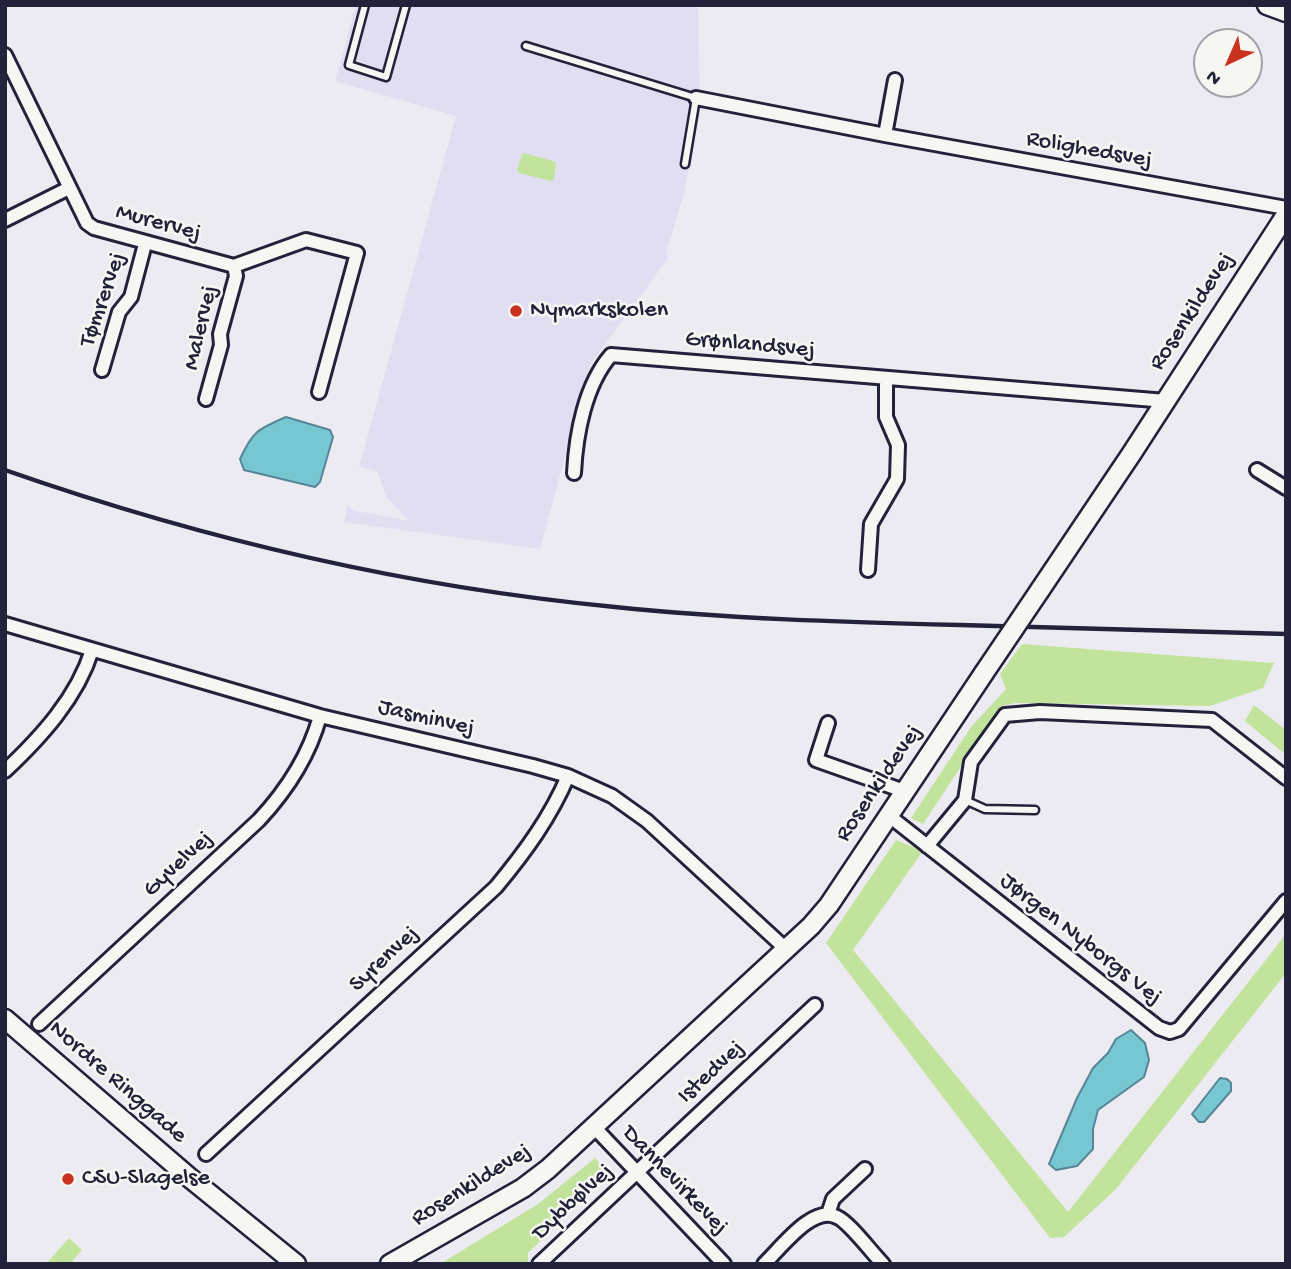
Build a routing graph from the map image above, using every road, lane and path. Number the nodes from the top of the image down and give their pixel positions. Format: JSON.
{"nodes":[{"id":1,"x":365,"y":5,"type":"edge"},
{"id":2,"x":406,"y":5,"type":"edge"},
{"id":3,"x":526,"y":46,"type":"dead end"},
{"id":4,"x":5,"y":55,"type":"edge"},
{"id":5,"x":895,"y":80,"type":"dead end"},
{"id":6,"x":696,"y":98,"type":"junction"},
{"id":7,"x":885,"y":135,"type":"junction"},
{"id":8,"x":685,"y":164,"type":"dead end"},
{"id":9,"x":69,"y":188,"type":"junction"},
{"id":10,"x":1286,"y":208,"type":"edge"},
{"id":11,"x":1286,"y":215,"type":"edge"},
{"id":12,"x":5,"y":219,"type":"edge"},
{"id":13,"x":145,"y":244,"type":"junction"},
{"id":14,"x":234,"y":266,"type":"junction"},
{"id":15,"x":102,"y":370,"type":"dead end"},
{"id":16,"x":886,"y":379,"type":"junction"},
{"id":17,"x":319,"y":392,"type":"dead end"},
{"id":18,"x":206,"y":399,"type":"dead end"},
{"id":19,"x":1166,"y":401,"type":"junction"},
{"id":20,"x":1257,"y":470,"type":"dead end"},
{"id":21,"x":574,"y":473,"type":"dead end"},
{"id":22,"x":1286,"y":488,"type":"edge"},
{"id":23,"x":868,"y":570,"type":"dead end"},
{"id":24,"x":5,"y":624,"type":"edge"},
{"id":25,"x":92,"y":650,"type":"junction"},
{"id":26,"x":320,"y":716,"type":"junction"},
{"id":27,"x":828,"y":723,"type":"dead end"},
{"id":28,"x":5,"y":771,"type":"edge"},
{"id":29,"x":568,"y":776,"type":"junction"},
{"id":30,"x":1286,"y":778,"type":"edge"},
{"id":31,"x":904,"y":791,"type":"junction"},
{"id":32,"x":965,"y":800,"type":"junction"},
{"id":33,"x":1035,"y":810,"type":"dead end"},
{"id":34,"x":888,"y":815,"type":"junction"},
{"id":35,"x":927,"y":846,"type":"junction"},
{"id":36,"x":1286,"y":901,"type":"edge"},
{"id":37,"x":787,"y":950,"type":"junction"},
{"id":38,"x":816,"y":1004,"type":"dead end"},
{"id":39,"x":5,"y":1019,"type":"edge"},
{"id":40,"x":39,"y":1024,"type":"dead end"},
{"id":41,"x":594,"y":1127,"type":"junction"},
{"id":42,"x":206,"y":1154,"type":"dead end"},
{"id":43,"x":865,"y":1169,"type":"dead end"},
{"id":44,"x":637,"y":1173,"type":"junction"},
{"id":45,"x":828,"y":1214,"type":"junction"},
{"id":46,"x":296,"y":1264,"type":"edge"},
{"id":47,"x":390,"y":1264,"type":"edge"},
{"id":48,"x":539,"y":1264,"type":"edge"},
{"id":49,"x":724,"y":1264,"type":"edge"},
{"id":50,"x":764,"y":1264,"type":"edge"},
{"id":51,"x":883,"y":1264,"type":"edge"}],
"edges":[{"from":1,"to":2,"type":"lane"},
{"from":3,"to":6,"type":"lane"},
{"from":4,"to":9,"type":"street","name":"Murervej"},
{"from":5,"to":7,"type":"street"},
{"from":6,"to":7,"type":"street","name":"Rolighedsvej"},
{"from":6,"to":8,"type":"lane"},
{"from":7,"to":10,"type":"street","name":"Rolighedsvej"},
{"from":9,"to":12,"type":"street"},
{"from":9,"to":13,"type":"street","name":"Murervej"},
{"from":11,"to":19,"type":"street","name":"Rosenkildevej"},
{"from":13,"to":14,"type":"street","name":"Murervej"},
{"from":13,"to":15,"type":"street","name":"Tømrervej"},
{"from":14,"to":17,"type":"street"},
{"from":14,"to":18,"type":"street","name":"Malervej"},
{"from":16,"to":19,"type":"street","name":"Grønlandsvej"},
{"from":16,"to":21,"type":"street","name":"Grønlandsvej"},
{"from":16,"to":23,"type":"street"},
{"from":19,"to":31,"type":"street","name":"Rosenkildevej","bridge":true},
{"from":20,"to":22,"type":"street"},
{"from":24,"to":25,"type":"street","name":"Jasminvej"},
{"from":25,"to":26,"type":"street","name":"Jasminvej"},
{"from":25,"to":28,"type":"street"},
{"from":26,"to":29,"type":"street","name":"Jasminvej"},
{"from":26,"to":40,"type":"street","name":"Gyvelvej"},
{"from":27,"to":31,"type":"street"},
{"from":29,"to":37,"type":"street","name":"Jasminvej"},
{"from":29,"to":42,"type":"street","name":"Syrenvej"},
{"from":30,"to":32,"type":"street"},
{"from":31,"to":34,"type":"street","name":"Rosenkildevej"},
{"from":32,"to":33,"type":"lane"},
{"from":32,"to":35,"type":"street"},
{"from":34,"to":35,"type":"street","name":"Jørgen Nyborgs Vej"},
{"from":34,"to":37,"type":"street","name":"Rosenkildevej"},
{"from":35,"to":36,"type":"street","name":"Jørgen Nyborgs Vej"},
{"from":37,"to":41,"type":"street","name":"Rosenkildevej"},
{"from":38,"to":44,"type":"street","name":"Istedvej"},
{"from":39,"to":46,"type":"street","name":"Nordre Ringgade"},
{"from":41,"to":44,"type":"street","name":"Dannevirkevej"},
{"from":41,"to":47,"type":"street","name":"Rosenkildevej"},
{"from":43,"to":45,"type":"street"},
{"from":44,"to":48,"type":"street","name":"Dybbølvej"},
{"from":44,"to":49,"type":"street","name":"Dannevirkevej"},
{"from":45,"to":50,"type":"street"},
{"from":45,"to":51,"type":"street"}]}
